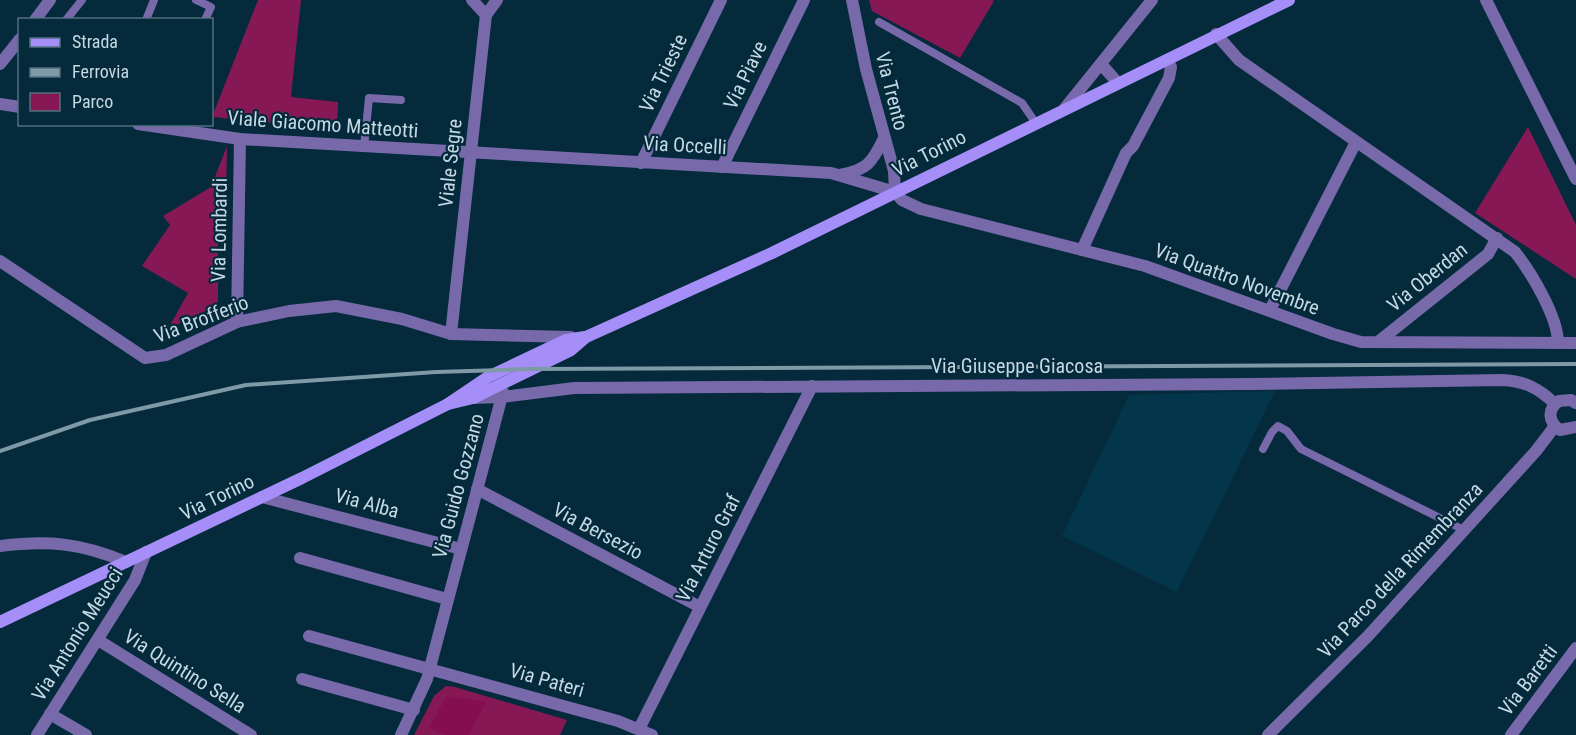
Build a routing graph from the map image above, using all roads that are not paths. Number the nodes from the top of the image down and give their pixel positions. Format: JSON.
{"nodes":[{"id":1,"x":50,"y":0,"type":"edge"},
{"id":2,"x":82,"y":0,"type":"edge"},
{"id":3,"x":154,"y":0,"type":"edge"},
{"id":4,"x":196,"y":0,"type":"edge"},
{"id":5,"x":472,"y":0,"type":"edge"},
{"id":6,"x":497,"y":0,"type":"edge"},
{"id":7,"x":721,"y":0,"type":"edge"},
{"id":8,"x":804,"y":0,"type":"edge"},
{"id":9,"x":852,"y":0,"type":"edge"},
{"id":10,"x":1152,"y":0,"type":"edge"},
{"id":11,"x":1288,"y":0,"type":"edge"},
{"id":12,"x":1486,"y":0,"type":"edge"},
{"id":13,"x":486,"y":15,"type":"junction"},
{"id":14,"x":36,"y":18,"type":"edge"},
{"id":15,"x":68,"y":18,"type":"edge"},
{"id":16,"x":147,"y":18,"type":"edge"},
{"id":17,"x":206,"y":18,"type":"edge"},
{"id":18,"x":879,"y":22,"type":"dead end"},
{"id":19,"x":1216,"y":34,"type":"junction"},
{"id":20,"x":18,"y":42,"type":"edge"},
{"id":21,"x":1167,"y":60,"type":"junction"},
{"id":22,"x":0,"y":64,"type":"edge"},
{"id":23,"x":1101,"y":64,"type":"junction"},
{"id":24,"x":1118,"y":82,"type":"junction"},
{"id":25,"x":401,"y":100,"type":"dead end"},
{"id":26,"x":0,"y":104,"type":"edge"},
{"id":27,"x":18,"y":107,"type":"edge"},
{"id":28,"x":1065,"y":108,"type":"junction"},
{"id":29,"x":1035,"y":123,"type":"junction"},
{"id":30,"x":151,"y":126,"type":"edge"},
{"id":31,"x":884,"y":138,"type":"junction"},
{"id":32,"x":240,"y":140,"type":"junction"},
{"id":33,"x":1356,"y":142,"type":"junction"},
{"id":34,"x":364,"y":147,"type":"junction"},
{"id":35,"x":471,"y":154,"type":"junction"},
{"id":36,"x":640,"y":163,"type":"junction"},
{"id":37,"x":722,"y":166,"type":"junction"},
{"id":38,"x":839,"y":175,"type":"junction"},
{"id":39,"x":1575,"y":176,"type":"edge"},
{"id":40,"x":895,"y":192,"type":"junction"},
{"id":41,"x":1497,"y":238,"type":"junction"},
{"id":42,"x":1082,"y":250,"type":"junction"},
{"id":43,"x":0,"y":261,"type":"edge"},
{"id":44,"x":1270,"y":310,"type":"junction"},
{"id":45,"x":237,"y":322,"type":"junction"},
{"id":46,"x":451,"y":334,"type":"junction"},
{"id":47,"x":586,"y":337,"type":"junction"},
{"id":48,"x":553,"y":341,"type":"junction"},
{"id":49,"x":1378,"y":342,"type":"junction"},
{"id":50,"x":1558,"y":343,"type":"junction"},
{"id":51,"x":1576,"y":343,"type":"edge"},
{"id":52,"x":506,"y":382,"type":"junction"},
{"id":53,"x":812,"y":386,"type":"junction"},
{"id":54,"x":502,"y":397,"type":"junction"},
{"id":55,"x":473,"y":398,"type":"junction"},
{"id":56,"x":1576,"y":403,"type":"edge"},
{"id":57,"x":448,"y":404,"type":"junction"},
{"id":58,"x":1555,"y":404,"type":"junction"},
{"id":59,"x":1555,"y":426,"type":"junction"},
{"id":60,"x":1576,"y":427,"type":"edge"},
{"id":61,"x":1263,"y":449,"type":"dead end"},
{"id":62,"x":477,"y":489,"type":"junction"},
{"id":63,"x":262,"y":497,"type":"junction"},
{"id":64,"x":1464,"y":530,"type":"junction"},
{"id":65,"x":0,"y":546,"type":"edge"},
{"id":66,"x":461,"y":549,"type":"junction"},
{"id":67,"x":146,"y":552,"type":"junction"},
{"id":68,"x":300,"y":558,"type":"dead end"},
{"id":69,"x":126,"y":562,"type":"junction"},
{"id":70,"x":447,"y":599,"type":"junction"},
{"id":71,"x":700,"y":607,"type":"junction"},
{"id":72,"x":0,"y":622,"type":"edge"},
{"id":73,"x":309,"y":636,"type":"dead end"},
{"id":74,"x":98,"y":640,"type":"junction"},
{"id":75,"x":1576,"y":648,"type":"edge"},
{"id":76,"x":429,"y":669,"type":"junction"},
{"id":77,"x":303,"y":680,"type":"dead end"},
{"id":78,"x":414,"y":710,"type":"junction"},
{"id":79,"x":50,"y":714,"type":"junction"},
{"id":80,"x":639,"y":729,"type":"junction"},
{"id":81,"x":37,"y":735,"type":"edge"},
{"id":82,"x":86,"y":735,"type":"edge"},
{"id":83,"x":251,"y":735,"type":"edge"},
{"id":84,"x":401,"y":735,"type":"edge"},
{"id":85,"x":652,"y":735,"type":"edge"},
{"id":86,"x":1268,"y":735,"type":"edge"},
{"id":87,"x":1511,"y":735,"type":"edge"}],
"edges":[{"from":1,"to":14,"type":"street"},
{"from":2,"to":15,"type":"lane"},
{"from":3,"to":16,"type":"lane"},
{"from":4,"to":17,"type":"lane"},
{"from":5,"to":13,"type":"street"},
{"from":6,"to":13,"type":"street"},
{"from":7,"to":36,"type":"street","name":"Via Trieste"},
{"from":8,"to":37,"type":"street","name":"Via Piave"},
{"from":9,"to":31,"type":"street","name":"Via Trento"},
{"from":10,"to":23,"type":"street"},
{"from":11,"to":19,"type":"main road","name":"Via Torino"},
{"from":12,"to":39,"type":"street"},
{"from":13,"to":35,"type":"street","name":"Viale Segre"},
{"from":18,"to":29,"type":"lane"},
{"from":19,"to":21,"type":"main road","name":"Via Torino"},
{"from":19,"to":33,"type":"street"},
{"from":20,"to":22,"type":"street"},
{"from":21,"to":24,"type":"main road","name":"Via Torino"},
{"from":21,"to":42,"type":"street"},
{"from":23,"to":24,"type":"street"},
{"from":23,"to":28,"type":"street"},
{"from":24,"to":28,"type":"main road","name":"Via Torino"},
{"from":25,"to":34,"type":"lane"},
{"from":26,"to":27,"type":"street"},
{"from":28,"to":29,"type":"main road","name":"Via Torino"},
{"from":29,"to":40,"type":"main road","name":"Via Torino"},
{"from":30,"to":32,"type":"street","name":"Viale Giacomo Matteotti"},
{"from":31,"to":38,"type":"street"},
{"from":31,"to":40,"type":"street","name":"Via Trento"},
{"from":32,"to":34,"type":"street","name":"Viale Giacomo Matteotti"},
{"from":32,"to":45,"type":"street","name":"Via Lombardi"},
{"from":33,"to":41,"type":"street"},
{"from":33,"to":44,"type":"street"},
{"from":34,"to":35,"type":"street","name":"Viale Giacomo Matteotti"},
{"from":35,"to":36,"type":"street","name":"Via Occelli"},
{"from":35,"to":46,"type":"street","name":"Viale Segre"},
{"from":36,"to":37,"type":"street","name":"Via Occelli"},
{"from":37,"to":38,"type":"street","name":"Via Occelli"},
{"from":38,"to":40,"type":"street","name":"Via Occelli"},
{"from":40,"to":42,"type":"street","name":"Via Quattro Novembre"},
{"from":40,"to":47,"type":"main road","name":"Via Torino"},
{"from":41,"to":49,"type":"street","name":"Via Oberdan"},
{"from":41,"to":50,"type":"street"},
{"from":42,"to":44,"type":"street","name":"Via Quattro Novembre"},
{"from":43,"to":45,"type":"street","name":"Via Brofferio"},
{"from":44,"to":49,"type":"street","name":"Via Quattro Novembre"},
{"from":45,"to":46,"type":"street","name":"Via Brofferio"},
{"from":46,"to":48,"type":"street","name":"Via Brofferio"},
{"from":47,"to":48,"type":"main road","name":"Via Torino"},
{"from":47,"to":52,"type":"main road","name":"Via Torino"},
{"from":48,"to":57,"type":"main road","name":"Via Torino"},
{"from":49,"to":50,"type":"street","name":"Via Quattro Novembre"},
{"from":50,"to":51,"type":"street","name":"Via Quattro Novembre"},
{"from":52,"to":54,"type":"street","name":"Via Guido Gozzano"},
{"from":52,"to":55,"type":"main road","name":"Via Torino"},
{"from":53,"to":54,"type":"street","name":"Via Giuseppe Giacosa"},
{"from":53,"to":58,"type":"street","name":"Via Giuseppe Giacosa"},
{"from":53,"to":71,"type":"street","name":"Via Arturo Graf"},
{"from":54,"to":55,"type":"street","name":"Via Giuseppe Giacosa"},
{"from":54,"to":62,"type":"street","name":"Via Guido Gozzano"},
{"from":55,"to":57,"type":"main road","name":"Via Torino"},
{"from":56,"to":58,"type":"street"},
{"from":57,"to":63,"type":"main road","name":"Via Torino"},
{"from":58,"to":59,"type":"street"},
{"from":59,"to":60,"type":"street"},
{"from":59,"to":64,"type":"street","name":"Via Parco della Rimembranza"},
{"from":61,"to":64,"type":"lane"},
{"from":62,"to":66,"type":"street","name":"Via Guido Gozzano"},
{"from":62,"to":71,"type":"street","name":"Via Bersezio"},
{"from":63,"to":66,"type":"street","name":"Via Alba"},
{"from":63,"to":67,"type":"main road","name":"Via Torino"},
{"from":64,"to":86,"type":"street","name":"Via Parco della Rimembranza"},
{"from":65,"to":69,"type":"street"},
{"from":66,"to":70,"type":"street","name":"Via Guido Gozzano"},
{"from":67,"to":69,"type":"main road","name":"Via Torino"},
{"from":67,"to":74,"type":"street","name":"Via Antonio Meucci"},
{"from":68,"to":70,"type":"street"},
{"from":69,"to":72,"type":"main road","name":"Via Torino"},
{"from":70,"to":76,"type":"street","name":"Via Guido Gozzano"},
{"from":71,"to":80,"type":"street","name":"Via Arturo Graf"},
{"from":73,"to":76,"type":"street"},
{"from":74,"to":79,"type":"street","name":"Via Antonio Meucci"},
{"from":74,"to":83,"type":"street","name":"Via Quintino Sella"},
{"from":75,"to":87,"type":"street","name":"Via Baretti"},
{"from":76,"to":78,"type":"street","name":"Via Guido Gozzano"},
{"from":76,"to":80,"type":"street","name":"Via Pateri"},
{"from":77,"to":78,"type":"street"},
{"from":78,"to":84,"type":"street","name":"Via Guido Gozzano"},
{"from":79,"to":81,"type":"street","name":"Via Antonio Meucci"},
{"from":79,"to":82,"type":"street"},
{"from":80,"to":85,"type":"street","name":"Via Pateri"}]}
